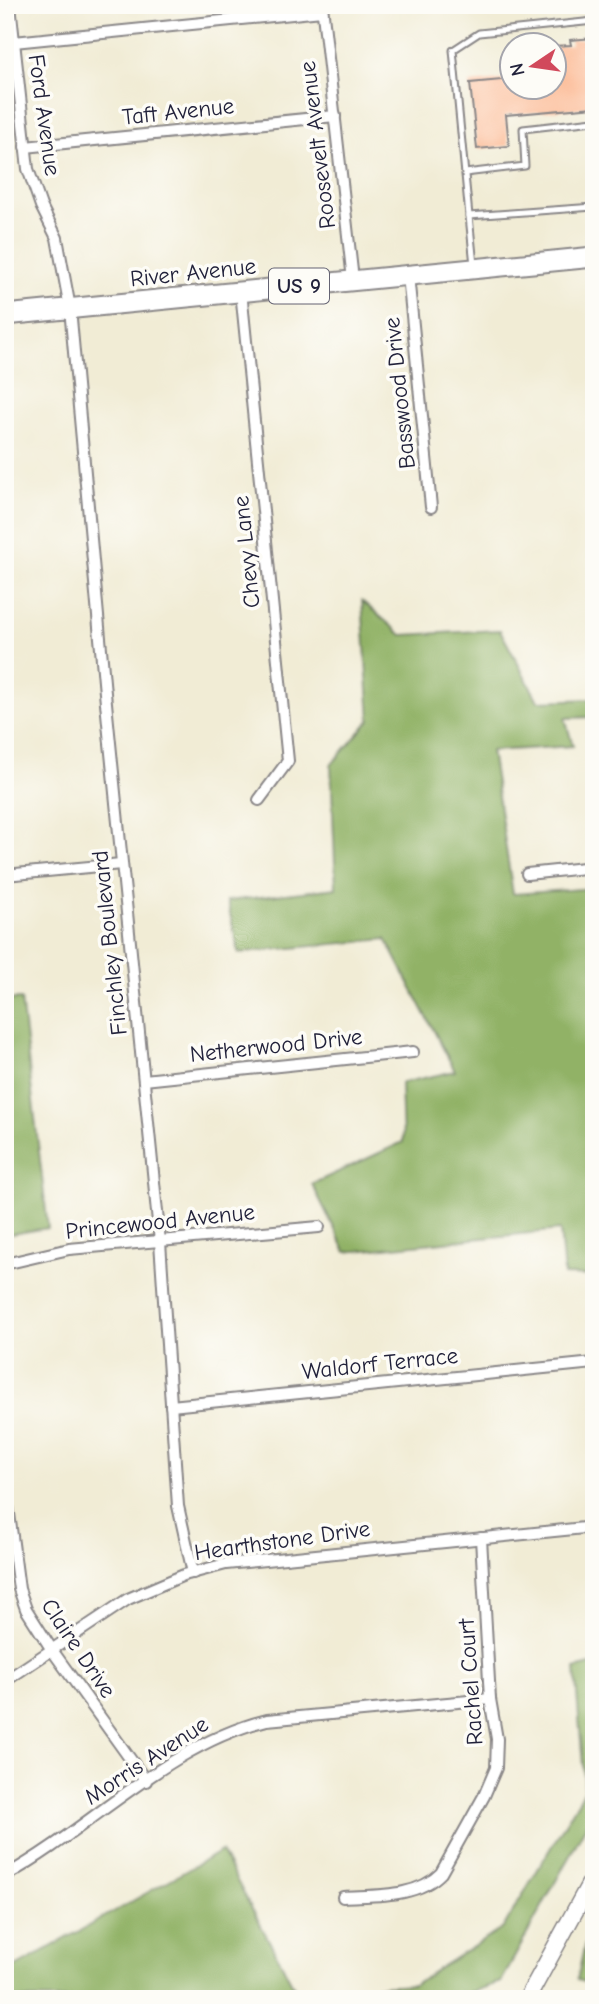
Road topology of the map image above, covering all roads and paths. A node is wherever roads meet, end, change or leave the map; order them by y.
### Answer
1 (10, 5) edge
2 (322, 8) edge
3 (594, 21) edge
4 (14, 42) junction
5 (335, 116) junction
6 (594, 121) edge
7 (25, 148) junction
8 (465, 173) junction
9 (594, 207) edge
10 (469, 216) junction
11 (594, 257) edge
12 (474, 269) junction
13 (408, 275) junction
14 (353, 280) junction
15 (241, 291) junction
16 (71, 308) junction
17 (5, 315) edge
18 (431, 507) dead end
19 (259, 800) dead end
20 (121, 864) junction
21 (594, 867) edge
22 (527, 874) dead end
23 (5, 875) edge
24 (413, 1052) dead end
25 (144, 1080) junction
26 (319, 1227) dead end
27 (160, 1242) junction
28 (5, 1264) edge
29 (594, 1363) edge
30 (171, 1406) junction
31 (5, 1483) edge
32 (594, 1527) edge
33 (481, 1538) junction
34 (193, 1573) junction
35 (52, 1650) junction
36 (5, 1681) edge
37 (490, 1699) junction
38 (146, 1781) junction
39 (5, 1876) edge
40 (594, 1877) edge
41 (343, 1897) dead end
42 (527, 1999) edge

1 - 4 street, Ford Avenue
2 - 4 street
2 - 5 street, Roosevelt Avenue
3 - 8 lane
4 - 7 street, Ford Avenue
5 - 7 street, Taft Avenue
5 - 14 street, Roosevelt Avenue
6 - 8 lane
7 - 16 street, Ford Avenue
8 - 10 lane
9 - 10 lane
10 - 12 lane
11 - 12 highway, River Avenue / US 9
12 - 13 highway, River Avenue / US 9
13 - 14 highway, River Avenue / US 9
13 - 18 street, Basswood Drive
14 - 15 highway, River Avenue / US 9
15 - 16 highway, River Avenue / US 9
15 - 19 street, Chevy Lane
16 - 17 highway, River Avenue / US 9
16 - 20 street, Finchley Boulevard
20 - 23 street
20 - 25 street, Finchley Boulevard
21 - 22 street
24 - 25 street, Netherwood Drive
25 - 27 street, Finchley Boulevard
26 - 27 street, Princewood Avenue
27 - 28 street, Princewood Avenue
27 - 30 street, Finchley Boulevard
29 - 30 street, Waldorf Terrace
30 - 34 street, Finchley Boulevard
31 - 35 street, Claire Drive
32 - 33 street, Hearthstone Drive
33 - 34 street, Hearthstone Drive
33 - 37 street, Rachel Court
34 - 35 street, Hearthstone Drive
35 - 36 street, Hearthstone Drive
35 - 38 street, Claire Drive
37 - 38 street, Morris Avenue
37 - 41 street, Rachel Court
38 - 39 street, Morris Avenue
40 - 42 main road

